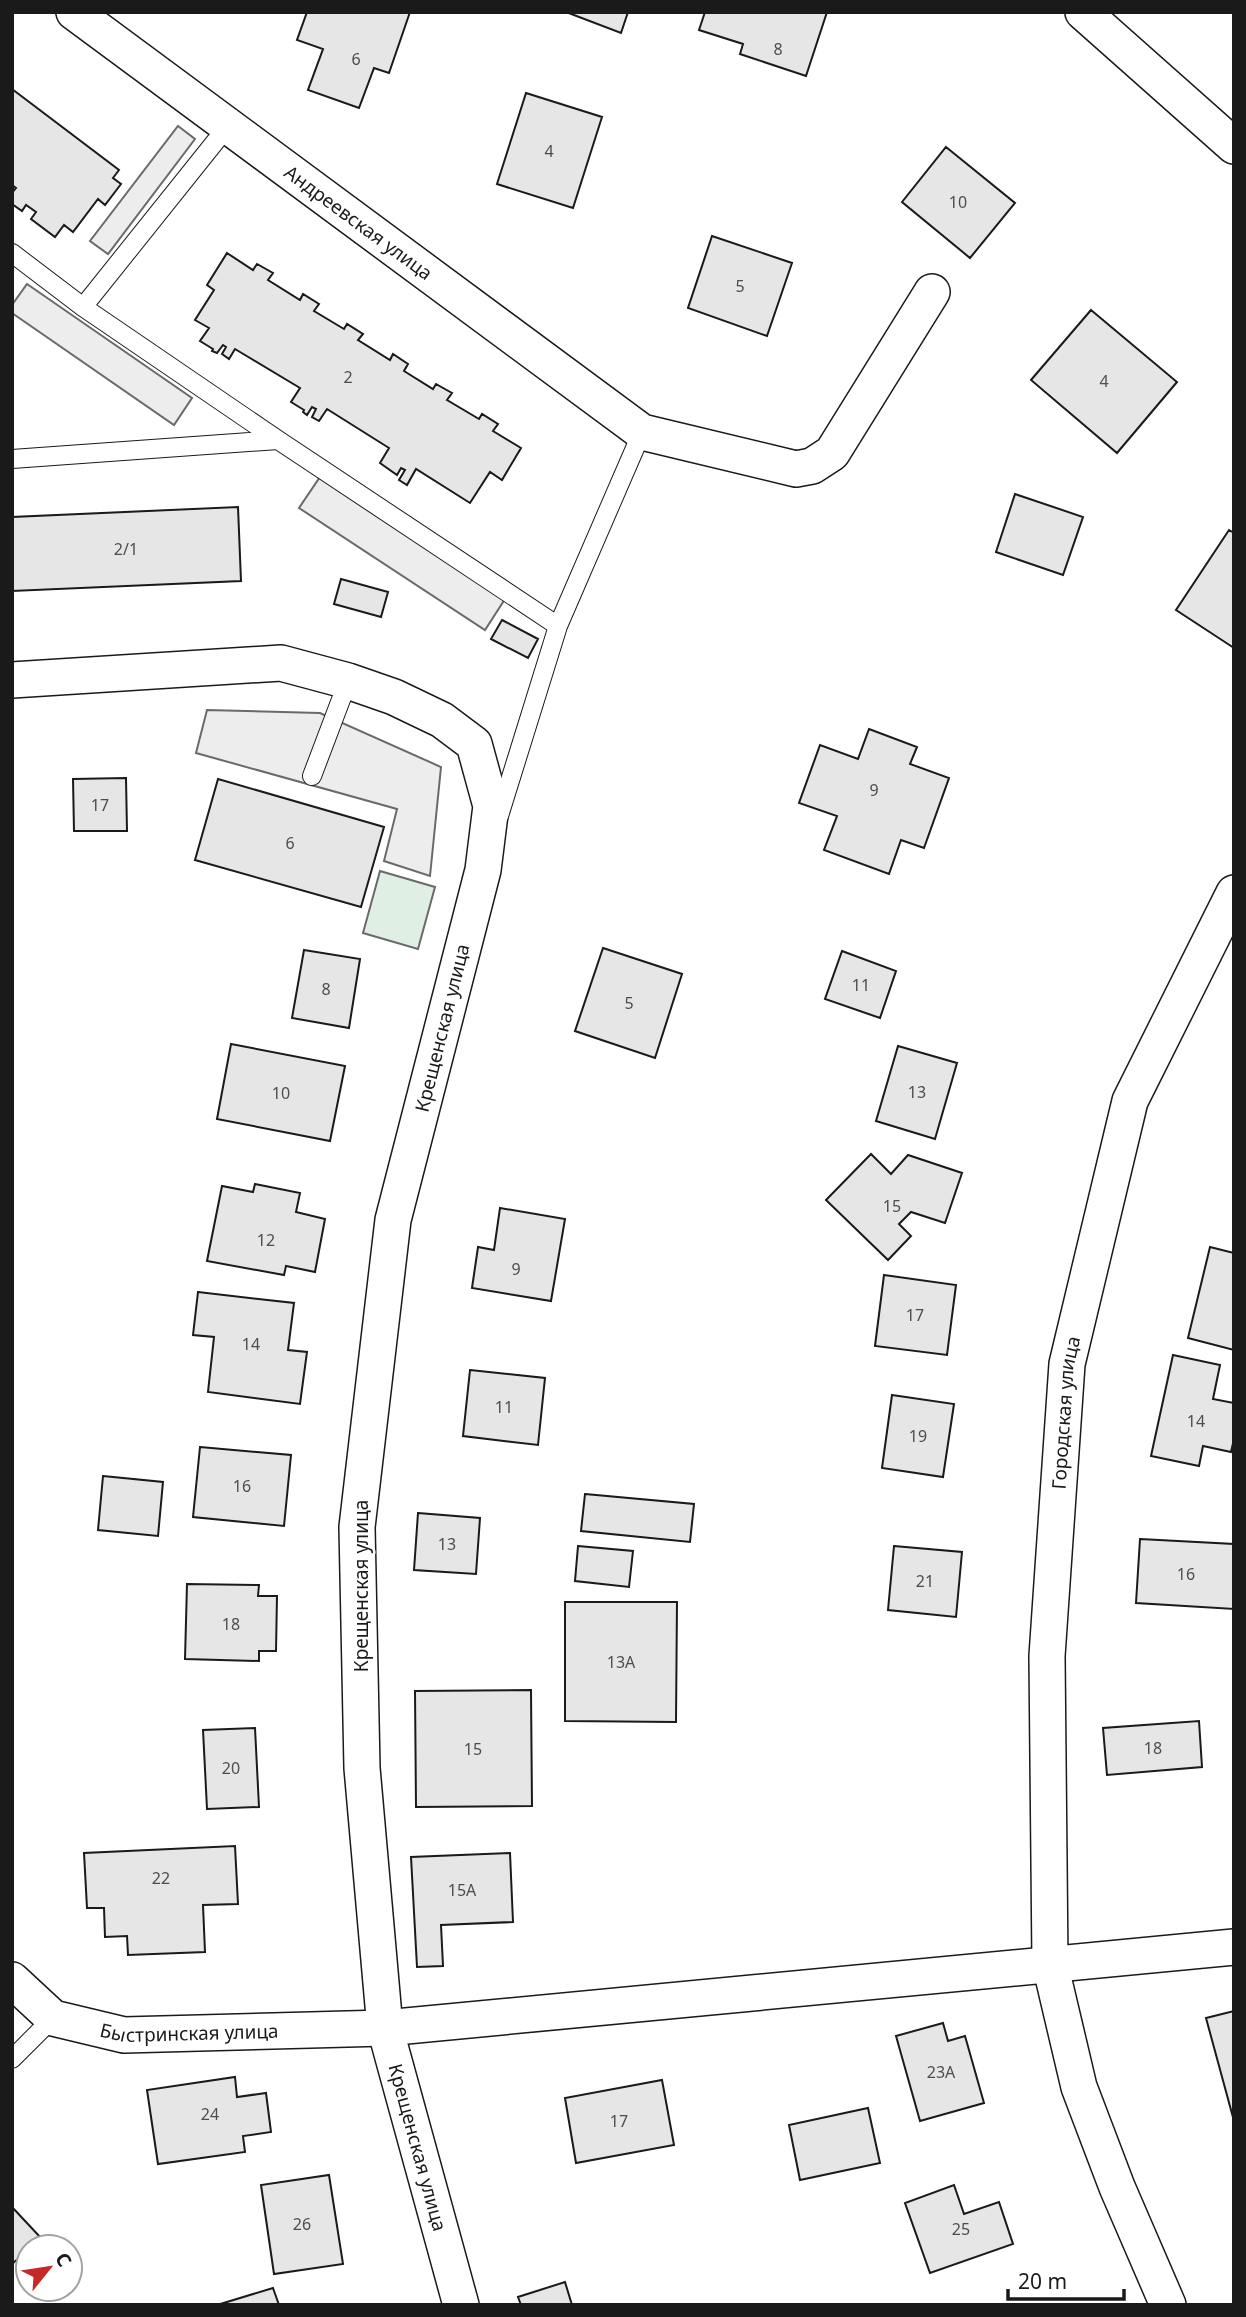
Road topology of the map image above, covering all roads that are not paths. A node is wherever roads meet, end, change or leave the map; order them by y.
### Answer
1 (74, 12) edge
2 (1092, 15) edge
3 (227, 127) junction
4 (1234, 146) edge
5 (12, 253) edge
6 (932, 292) dead end
7 (83, 307) junction
8 (642, 432) junction
9 (278, 440) junction
10 (12, 458) edge
11 (558, 626) junction
12 (12, 680) edge
13 (348, 681) junction
14 (312, 776) dead end
15 (483, 870) junction
16 (1234, 893) edge
17 (1234, 1947) edge
18 (1050, 1964) junction
19 (12, 1980) edge
20 (53, 2018) junction
21 (385, 2028) junction
22 (12, 2059) edge
23 (461, 2305) edge
24 (1168, 2305) edge

1 - 3 street, Андреевская улица
2 - 4 street
3 - 7 lane
3 - 8 street, Андреевская улица
5 - 7 lane
6 - 8 street
7 - 9 lane
8 - 11 lane
9 - 10 lane
9 - 11 lane
11 - 15 lane
12 - 13 street, Крещенская улица
13 - 14 lane
13 - 15 street, Крещенская улица
15 - 21 street, Крещенская улица
16 - 18 street, Городская улица
17 - 18 street, Быстринская улица
18 - 21 street, Быстринская улица
18 - 24 street, Городская улица
19 - 20 street, Быстринская улица
20 - 21 street, Быстринская улица
20 - 22 lane
21 - 23 street, Крещенская улица

